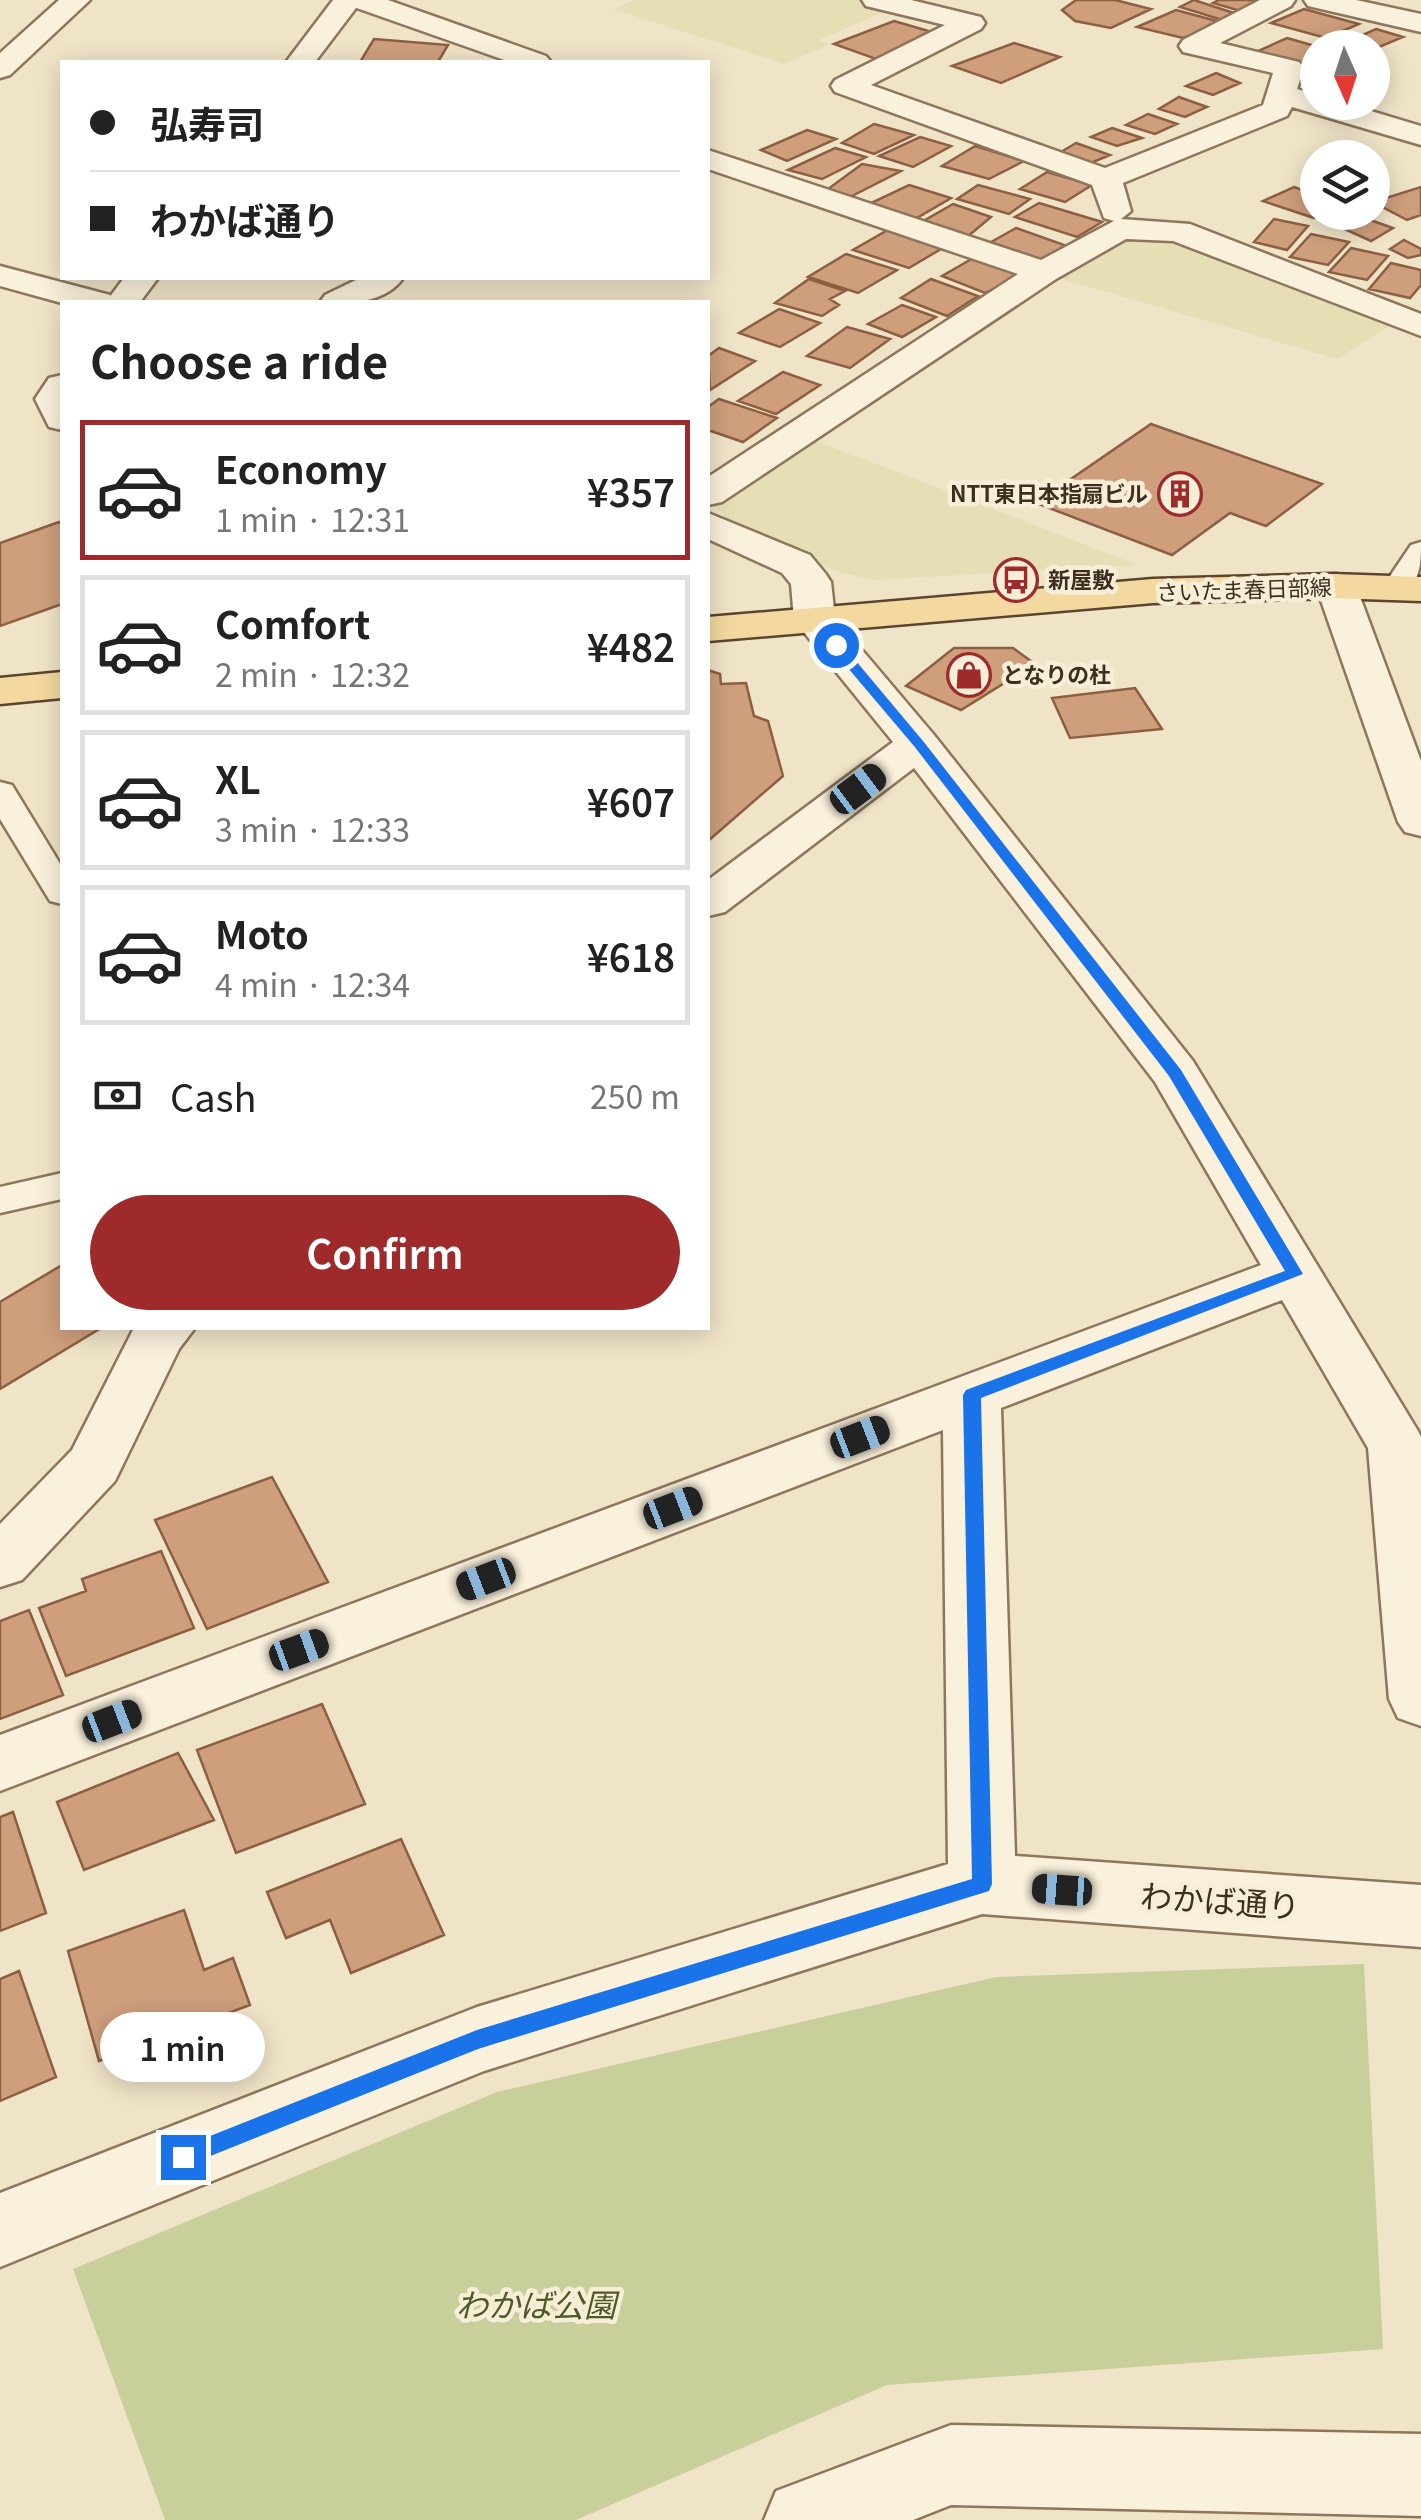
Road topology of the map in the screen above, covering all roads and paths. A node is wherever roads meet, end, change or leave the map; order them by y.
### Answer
1 (76, 0) edge
2 (348, 0) edge
3 (362, 0) edge
4 (876, 0) edge
5 (1280, 0) edge
6 (1318, 0) edge
7 (1421, 22) edge
8 (4, 59) edge
9 (302, 60) edge
10 (530, 60) edge
11 (1282, 94) junction
12 (1421, 136) edge
13 (710, 159) edge
14 (1106, 179) junction
15 (1120, 228) junction
16 (1044, 272) junction
17 (0, 276) edge
18 (382, 280) edge
19 (90, 300) edge
20 (341, 300) edge
21 (1421, 326) edge
22 (60, 389) edge
23 (60, 415) edge
24 (710, 493) edge
25 (710, 527) edge
26 (1421, 551) edge
27 (1336, 586) junction
28 (1409, 588) edge
29 (815, 620) junction
30 (710, 629) edge
31 (60, 685) edge
32 (0, 691) edge
33 (918, 744) junction
34 (0, 792) edge
35 (1421, 822) edge
36 (60, 891) edge
37 (710, 900) edge
38 (60, 1186) edge
39 (0, 1200) edge
40 (1295, 1274) junction
41 (164, 1330) edge
42 (972, 1395) junction
43 (1411, 1488) edge
44 (0, 1563) edge
45 (1421, 1700) edge
46 (0, 1763) edge
47 (982, 1884) junction
48 (1421, 1916) edge
49 (0, 2230) edge
50 (1421, 2475) edge
51 (805, 2520) edge

1 - 8 street
2 - 9 street
3 - 10 street
4 - 14 street
5 - 11 street
6 - 7 street
11 - 12 street
11 - 14 street
13 - 16 street
14 - 15 street
15 - 16 street
15 - 21 street
16 - 24 street
17 - 19 street
18 - 20 street
22 - 23 street
25 - 29 street
26 - 28 lane
27 - 28 main road, さいたま春日部線
27 - 29 main road, さいたま春日部線
27 - 35 street
29 - 30 main road, さいたま春日部線
29 - 33 street
31 - 32 main road
33 - 37 street
33 - 40 street
34 - 36 lane
38 - 39 lane
40 - 42 street
40 - 43 street
41 - 44 street
42 - 46 street
42 - 47 street
43 - 45 street
47 - 48 street, わかば通り
47 - 49 street, わかば通り
50 - 51 street

